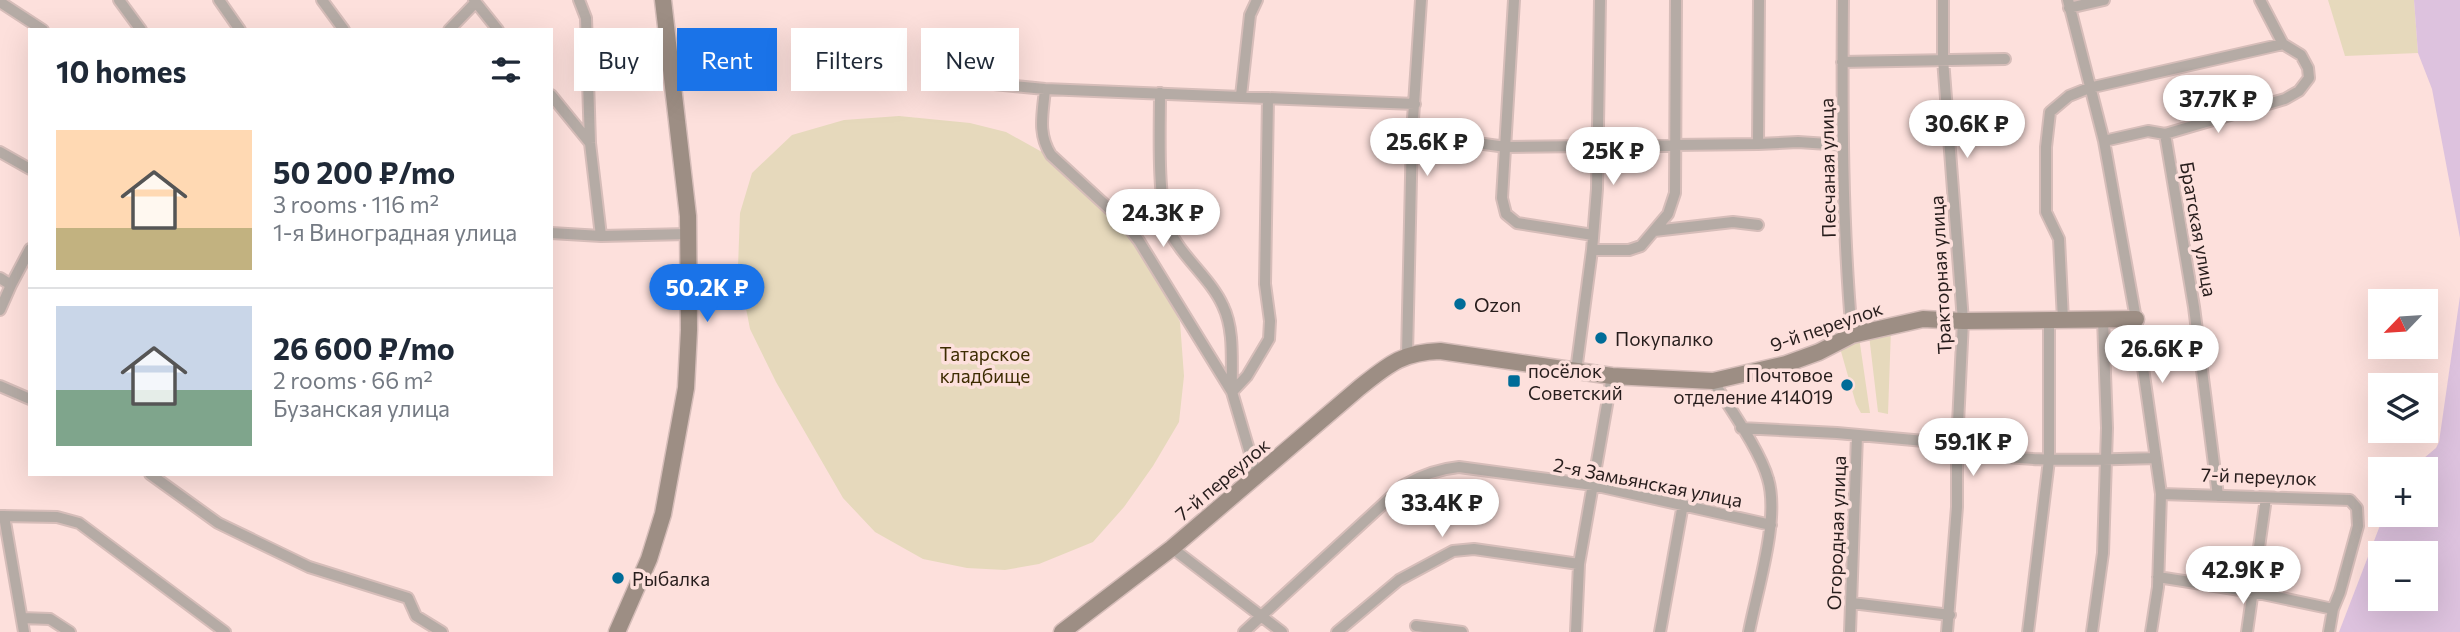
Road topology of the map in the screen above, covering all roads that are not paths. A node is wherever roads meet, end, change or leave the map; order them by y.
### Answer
1 (120, 0) edge
2 (219, 0) edge
3 (322, 0) edge
4 (663, 0) edge
5 (1257, 0) edge
6 (1421, 0) edge
7 (1514, 0) edge
8 (1600, 0) edge
9 (1676, 0) edge
10 (1759, 0) edge
11 (1843, 0) edge
12 (1943, 0) edge
13 (2104, 0) edge
14 (2260, 0) edge
15 (475, 1) edge
16 (0, 2) edge
17 (580, 3) edge
18 (2069, 4) edge
19 (40, 28) edge
20 (140, 28) edge
21 (239, 28) edge
22 (343, 28) edge
23 (451, 28) edge
24 (496, 28) edge
25 (2283, 44) junction
26 (1943, 59) junction
27 (2005, 59) dead end
28 (1842, 62) junction
29 (1019, 87) edge
30 (2089, 88) junction
31 (1045, 89) junction
32 (1160, 93) junction
33 (1241, 96) junction
34 (553, 98) edge
35 (1268, 98) junction
36 (1415, 104) junction
37 (1412, 134) junction
38 (2165, 134) junction
39 (2104, 141) junction
40 (590, 144) junction
41 (1758, 144) junction
42 (1843, 145) junction
43 (1599, 146) junction
44 (1675, 146) junction
45 (1506, 147) junction
46 (0, 152) edge
47 (28, 168) edge
48 (1758, 225) dead end
49 (1654, 231) junction
50 (553, 233) edge
51 (688, 234) junction
52 (1593, 235) junction
53 (601, 236) junction
54 (1592, 250) junction
55 (28, 253) edge
56 (0, 278) edge
57 (11, 285) junction
58 (0, 310) edge
59 (2103, 319) junction
60 (2136, 319) junction
61 (2056, 320) junction
62 (1963, 321) junction
63 (1852, 335) junction
64 (1407, 355) junction
65 (1576, 371) junction
66 (1612, 376) junction
67 (1713, 381) junction
68 (0, 386) edge
69 (1232, 393) junction
70 (28, 398) edge
71 (1741, 428) junction
72 (1857, 435) junction
73 (1957, 444) junction
74 (2106, 458) junction
75 (2156, 458) junction
76 (2049, 460) junction
77 (153, 476) edge
78 (1257, 477) junction
79 (1592, 485) junction
80 (2161, 494) junction
81 (2218, 496) junction
82 (2266, 498) junction
83 (1683, 504) junction
84 (2, 516) edge
85 (1771, 525) junction
86 (1172, 548) junction
87 (1579, 564) junction
88 (2158, 577) junction
89 (2253, 592) junction
90 (1852, 603) junction
91 (2333, 609) junction
92 (1950, 615) junction
93 (1260, 617) junction
94 (22, 618) junction
95 (1416, 626) dead end
96 (24, 632) edge
97 (70, 632) edge
98 (225, 632) edge
99 (442, 632) edge
100 (617, 632) edge
101 (1062, 632) edge
102 (1244, 632) edge
103 (1282, 632) edge
104 (1337, 632) edge
105 (1462, 632) edge
106 (1576, 632) edge
107 (1660, 632) edge
108 (1749, 632) edge
109 (1850, 632) edge
110 (1947, 632) edge
111 (2028, 632) edge
112 (2092, 632) edge
113 (2151, 632) edge
114 (2246, 632) edge
115 (2329, 632) edge

1 - 20 street
2 - 21 street
3 - 22 street
4 - 51 street
5 - 33 street
6 - 36 street
7 - 45 street
8 - 43 street
9 - 44 street
10 - 41 street
11 - 28 street, Песчаная улица
12 - 26 street, Тракторная улица
13 - 18 street
14 - 25 street
15 - 23 street
15 - 24 street
16 - 19 street
17 - 40 street
18 - 30 street
25 - 30 street
25 - 38 street
26 - 27 street
26 - 28 street
26 - 62 street, Тракторная улица
28 - 42 street, Песчаная улица
29 - 31 street
30 - 39 street
30 - 61 street
31 - 32 street
31 - 69 street
32 - 33 street
32 - 69 street
33 - 35 street
34 - 40 street
35 - 36 street
35 - 69 street
36 - 37 street
37 - 45 street
37 - 64 street
38 - 39 street
38 - 81 street, Братская улица
39 - 60 street
40 - 53 street
41 - 42 street
41 - 44 street
42 - 63 street, Песчаная улица
43 - 44 street
43 - 45 street
43 - 52 street
44 - 49 street
45 - 52 street
46 - 47 street
48 - 49 street
49 - 54 street
50 - 53 street
51 - 53 street
51 - 100 street
52 - 54 street
54 - 65 street
55 - 57 street
56 - 57 street
57 - 58 street
59 - 60 street, 9-й переулок
59 - 61 street, 9-й переулок
59 - 74 street
60 - 75 street
61 - 62 street, 9-й переулок
61 - 76 street
62 - 63 street, 9-й переулок
62 - 73 street, Тракторная улица
63 - 67 street, 9-й переулок
64 - 65 street, 9-й переулок
64 - 78 street, 7-й переулок
65 - 66 street, 9-й переулок
66 - 67 street, 9-й переулок
66 - 79 street
67 - 71 street
68 - 70 street
69 - 78 street
71 - 72 street
71 - 85 street
72 - 73 street
72 - 90 street, Огородная улица
73 - 76 street
73 - 92 street, Тракторная улица
74 - 75 street
74 - 76 street
74 - 112 street
75 - 80 street
76 - 111 street
77 - 99 street
78 - 86 street, 7-й переулок
79 - 83 street, 2-я Замьянская улица
79 - 87 street
79 - 93 street, 2-я Замьянская улица
80 - 81 street, 7-й переулок
80 - 88 street
81 - 82 street, 7-й переулок
82 - 89 street
82 - 91 street, 7-й переулок
83 - 85 street, 2-я Замьянская улица
83 - 107 street
84 - 94 street
84 - 98 street
85 - 108 street
86 - 93 street
86 - 101 street, 7-й переулок
87 - 104 street
87 - 106 street
88 - 89 street
88 - 113 street
89 - 91 street
89 - 114 street
90 - 92 street
90 - 109 street, Огородная улица
91 - 115 street
92 - 110 street, Тракторная улица
93 - 102 street, 2-я Замьянская улица
93 - 103 street
94 - 96 street
94 - 97 street
95 - 105 street

